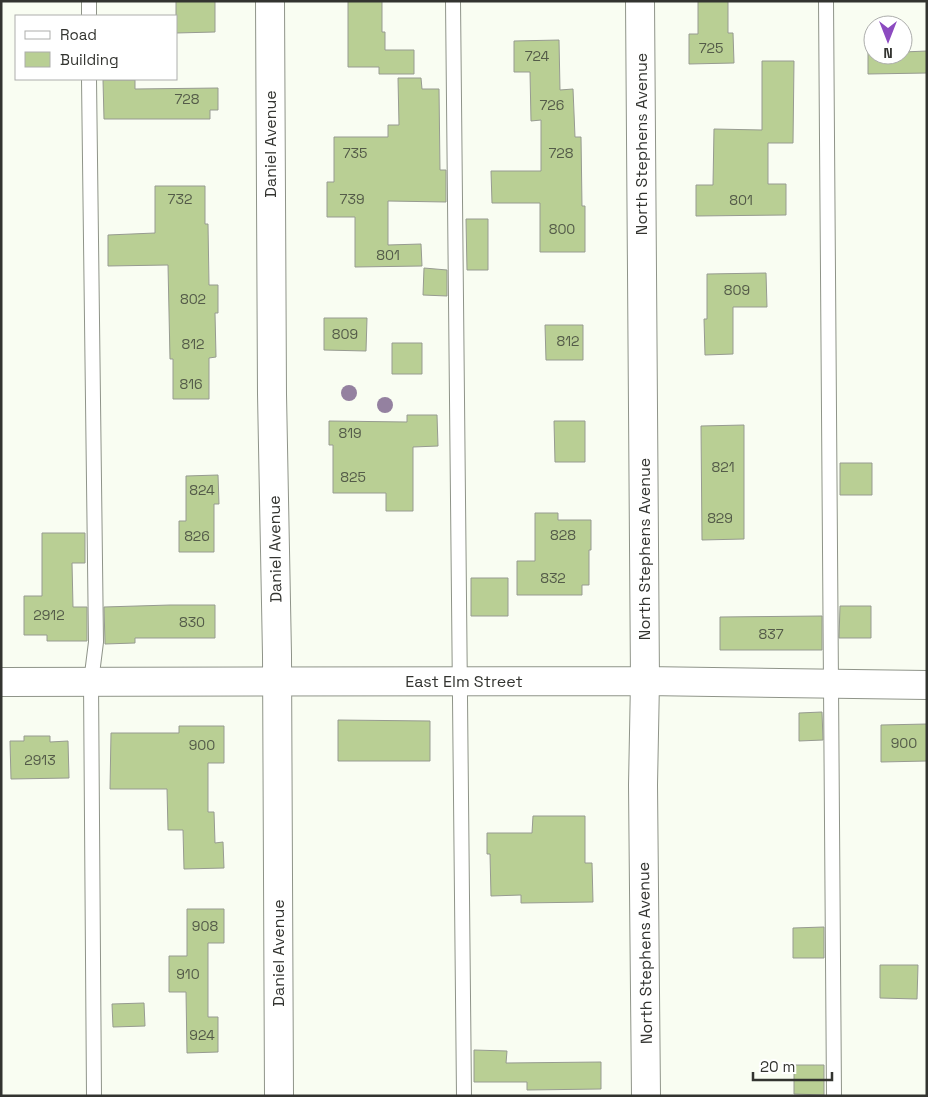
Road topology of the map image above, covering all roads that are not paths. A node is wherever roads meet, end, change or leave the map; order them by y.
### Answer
1 (88, 1) edge
2 (270, 1) edge
3 (453, 1) edge
4 (640, 1) edge
5 (826, 1) edge
6 (89, 15) edge
7 (89, 80) edge
8 (277, 681) junction
9 (459, 681) junction
10 (645, 681) junction
11 (1, 682) edge
12 (91, 682) junction
13 (831, 684) junction
14 (927, 685) edge
15 (94, 1096) edge
16 (279, 1096) edge
17 (464, 1096) edge
18 (646, 1096) edge
19 (834, 1096) edge

1 - 6 lane
2 - 8 street, Daniel Avenue
3 - 9 lane
4 - 10 street, North Stephens Avenue
5 - 13 lane
7 - 12 lane
8 - 9 street, East Elm Street
8 - 12 street, East Elm Street
8 - 16 street, Daniel Avenue
9 - 10 street, East Elm Street
9 - 17 lane
10 - 13 street, East Elm Street
10 - 18 street, North Stephens Avenue
11 - 12 street, East Elm Street
12 - 15 lane
13 - 14 street, East Elm Street
13 - 19 lane

